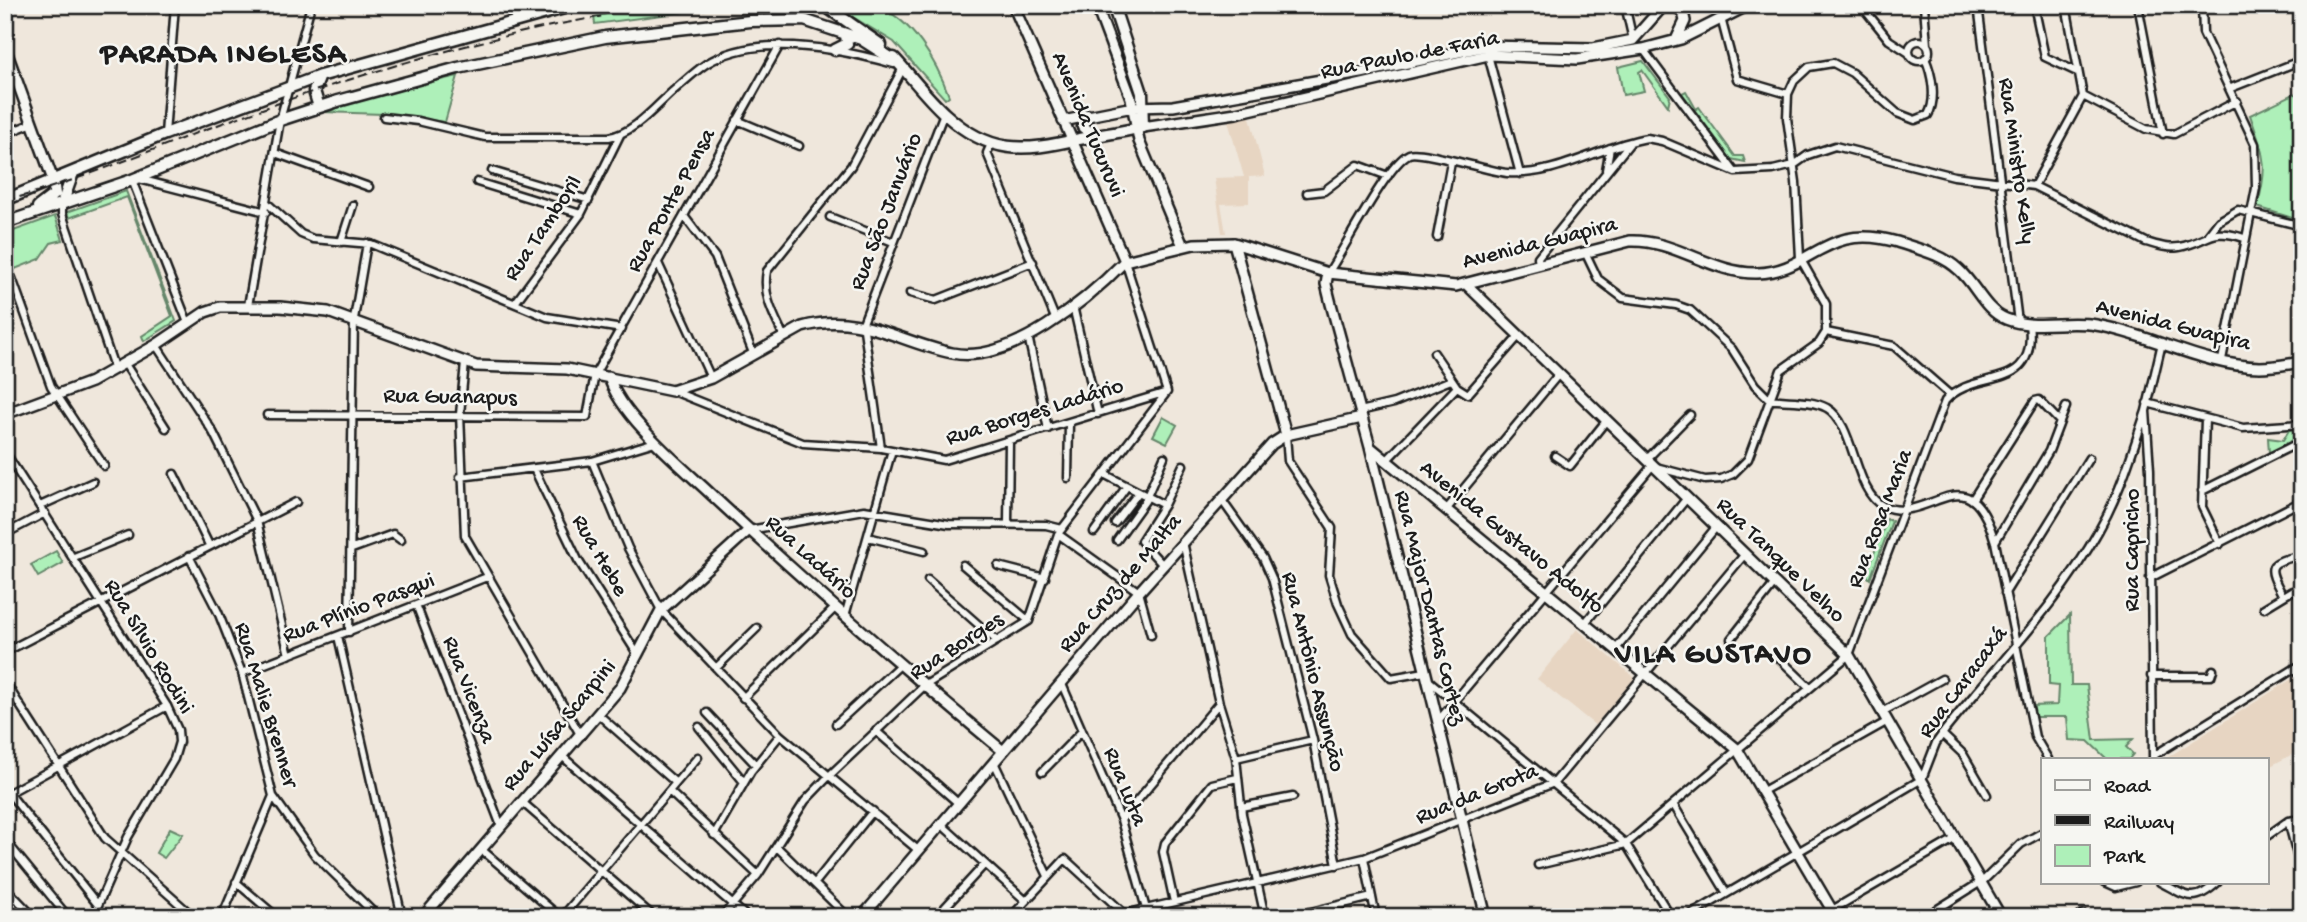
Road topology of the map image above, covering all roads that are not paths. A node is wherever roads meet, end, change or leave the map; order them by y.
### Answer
1 (175, 5) edge
2 (311, 5) edge
3 (824, 5) edge
4 (1013, 5) edge
5 (1097, 5) edge
6 (1113, 5) edge
7 (1476, 5) edge
8 (1625, 5) edge
9 (1664, 5) edge
10 (1674, 5) edge
11 (1749, 5) edge
12 (1861, 5) edge
13 (1924, 5) edge
14 (1978, 5) edge
15 (2034, 5) edge
16 (2066, 5) edge
17 (2138, 5) edge
18 (2202, 5) edge
19 (572, 6) edge
20 (1461, 7) dead end
21 (1721, 18) junction
22 (846, 34) junction
23 (1633, 40) junction
24 (1675, 41) junction
25 (780, 45) junction
26 (1927, 46) junction
27 (5, 48) edge
28 (1643, 48) junction
29 (835, 50) junction
30 (1909, 53) junction
31 (1489, 55) junction
32 (1925, 58) junction
33 (2302, 60) edge
34 (901, 65) junction
35 (2077, 72) junction
36 (320, 76) junction
37 (1299, 84) junction
38 (2231, 88) junction
39 (289, 89) junction
40 (1788, 94) junction
41 (2083, 96) junction
42 (1301, 97) junction
43 (2237, 102) junction
44 (319, 107) junction
45 (1139, 107) junction
46 (944, 113) junction
47 (1087, 115) junction
48 (384, 117) dead end
49 (280, 120) junction
50 (737, 120) junction
51 (1063, 121) junction
52 (33, 123) junction
53 (1140, 128) junction
54 (5, 134) edge
55 (165, 134) junction
56 (2163, 134) junction
57 (620, 135) junction
58 (1095, 136) junction
59 (1072, 141) junction
60 (1632, 141) junction
61 (991, 144) junction
62 (799, 146) dead end
63 (1610, 148) junction
64 (275, 153) junction
65 (1451, 162) junction
66 (1794, 165) junction
67 (492, 171) dead end
68 (1735, 172) junction
69 (73, 173) junction
70 (1520, 174) junction
71 (1605, 175) junction
72 (1388, 176) junction
73 (134, 179) junction
74 (53, 180) junction
75 (477, 182) dead end
76 (1999, 182) junction
77 (2034, 186) junction
78 (369, 187) dead end
79 (1307, 193) dead end
80 (5, 200) edge
81 (589, 200) junction
82 (267, 203) junction
83 (61, 204) junction
84 (353, 205) dead end
85 (266, 212) junction
86 (2251, 212) junction
87 (581, 214) junction
88 (684, 216) junction
89 (830, 217) dead end
90 (18, 219) junction
91 (5, 223) edge
92 (2302, 226) edge
93 (2209, 234) junction
94 (1437, 237) dead end
95 (2244, 238) junction
96 (341, 242) junction
97 (893, 242) junction
98 (367, 243) junction
99 (1234, 243) junction
100 (1184, 246) junction
101 (1586, 254) junction
102 (1800, 258) junction
103 (1125, 261) junction
104 (1033, 262) junction
105 (658, 263) junction
106 (1539, 265) junction
107 (1328, 273) junction
108 (12, 278) dead end
109 (1467, 285) junction
110 (910, 293) dead end
111 (515, 303) junction
112 (248, 306) junction
113 (1073, 306) junction
114 (1055, 318) junction
115 (354, 319) junction
116 (2018, 322) junction
117 (188, 323) junction
118 (863, 323) junction
119 (2029, 324) junction
120 (622, 328) junction
121 (1826, 332) junction
122 (1028, 336) junction
123 (784, 337) junction
124 (1518, 337) junction
125 (2162, 344) junction
126 (156, 345) junction
127 (753, 353) junction
128 (1434, 353) dead end
129 (2222, 360) junction
130 (2302, 362) edge
131 (465, 363) junction
132 (125, 364) junction
133 (115, 370) junction
134 (595, 374) junction
135 (1558, 375) junction
136 (609, 377) junction
137 (711, 378) junction
138 (1451, 380) junction
139 (1457, 387) junction
140 (672, 391) junction
141 (1167, 392) junction
142 (56, 395) junction
143 (1950, 395) junction
144 (1769, 399) junction
145 (2066, 407) dead end
146 (2147, 407) junction
147 (5, 414) edge
148 (355, 414) junction
149 (460, 414) junction
150 (1098, 414) junction
151 (267, 415) dead end
152 (1361, 415) junction
153 (1690, 415) dead end
154 (2205, 419) junction
155 (1606, 421) junction
156 (2060, 422) junction
157 (1069, 423) junction
158 (2302, 424) edge
159 (166, 428) dead end
160 (1048, 429) junction
161 (1286, 435) junction
162 (2137, 439) junction
163 (1009, 441) junction
164 (2302, 441) edge
165 (655, 442) junction
166 (2149, 442) junction
167 (1370, 447) junction
168 (881, 448) junction
169 (892, 450) junction
170 (5, 452) edge
171 (1555, 456) dead end
172 (1164, 457) dead end
173 (2089, 458) dead end
174 (592, 461) junction
175 (1386, 461) junction
176 (1649, 463) junction
177 (1183, 465) dead end
178 (104, 466) dead end
179 (534, 469) junction
180 (174, 474) dead end
181 (1104, 474) junction
182 (460, 477) junction
183 (1068, 478) dead end
184 (93, 482) dead end
185 (1127, 486) junction
186 (2202, 491) junction
187 (1139, 492) junction
188 (1147, 496) junction
189 (1687, 498) junction
190 (1221, 499) junction
191 (1972, 500) junction
192 (2302, 501) edge
193 (296, 502) dead end
194 (1164, 505) junction
195 (40, 506) junction
196 (875, 510) junction
197 (1446, 510) junction
198 (1902, 510) junction
199 (45, 513) junction
200 (257, 521) junction
201 (1115, 523) dead end
202 (1008, 524) junction
203 (1717, 526) junction
204 (749, 530) junction
205 (1060, 531) junction
206 (1094, 532) dead end
207 (5, 534) edge
208 (128, 536) dead end
209 (868, 537) junction
210 (1117, 540) dead end
211 (401, 541) dead end
212 (1183, 541) junction
213 (1994, 542) junction
214 (2220, 544) junction
215 (209, 545) junction
216 (352, 550) junction
217 (925, 551) dead end
218 (1745, 554) junction
219 (2302, 555) edge
220 (189, 556) junction
221 (74, 557) junction
222 (1162, 564) junction
223 (963, 565) dead end
224 (998, 566) dead end
225 (487, 578) junction
226 (1045, 578) junction
227 (2150, 578) junction
228 (928, 580) dead end
229 (1775, 583) junction
230 (1546, 590) junction
231 (2292, 590) dead end
232 (1139, 592) junction
233 (2005, 594) junction
234 (2283, 596) junction
235 (103, 603) junction
236 (417, 607) junction
237 (835, 607) junction
238 (2264, 608) dead end
239 (661, 610) junction
240 (845, 616) junction
241 (1029, 621) junction
242 (1585, 622) junction
243 (757, 628) dead end
244 (349, 632) junction
245 (1152, 635) dead end
246 (338, 636) junction
247 (1731, 639) dead end
248 (997, 641) junction
249 (2016, 643) junction
250 (1616, 649) junction
251 (5, 652) edge
252 (289, 654) junction
253 (1849, 654) junction
254 (639, 657) junction
255 (1779, 658) dead end
256 (901, 664) junction
257 (2298, 666) edge
258 (716, 668) junction
259 (2213, 670) dead end
260 (242, 673) junction
261 (1646, 673) junction
262 (1426, 675) junction
263 (2151, 676) junction
264 (2302, 678) edge
265 (1942, 679) dead end
266 (5, 681) edge
267 (1061, 682) junction
268 (924, 686) junction
269 (1810, 688) junction
270 (743, 698) junction
271 (1454, 701) junction
272 (1219, 703) junction
273 (167, 706) junction
274 (1882, 712) junction
275 (707, 713) dead end
276 (599, 715) junction
277 (1438, 721) junction
278 (1888, 721) junction
279 (836, 723) dead end
280 (699, 727) dead end
281 (876, 731) junction
282 (1082, 731) junction
283 (780, 734) junction
284 (1942, 734) junction
285 (581, 736) junction
286 (1313, 740) junction
287 (1737, 749) junction
288 (1003, 751) junction
289 (563, 757) junction
290 (698, 757) dead end
291 (1236, 758) junction
292 (2047, 758) edge
293 (2153, 758) edge
294 (994, 762) junction
295 (755, 764) junction
296 (58, 766) junction
297 (1042, 772) dead end
298 (829, 776) junction
299 (1237, 778) junction
300 (1922, 779) junction
301 (744, 782) junction
302 (676, 783) junction
303 (1554, 783) junction
304 (669, 791) junction
305 (1763, 791) junction
306 (7, 794) edge
307 (1987, 795) dead end
308 (273, 796) junction
309 (1293, 797) dead end
310 (522, 802) junction
311 (958, 803) junction
312 (1673, 804) junction
313 (1241, 807) junction
314 (873, 811) junction
315 (2302, 819) edge
316 (1121, 820) junction
317 (1464, 821) junction
318 (2288, 821) junction
319 (642, 824) junction
320 (941, 824) junction
321 (501, 826) junction
322 (2041, 833) edge
323 (714, 835) junction
324 (2268, 835) edge
325 (1956, 838) junction
326 (5, 840) edge
327 (1626, 844) junction
328 (777, 847) junction
329 (481, 849) junction
330 (918, 850) junction
331 (1797, 851) junction
332 (120, 853) junction
333 (1364, 858) junction
334 (985, 864) junction
335 (1337, 865) junction
336 (1538, 865) dead end
337 (601, 871) junction
338 (2302, 873) edge
339 (758, 875) junction
340 (1048, 876) junction
341 (236, 882) junction
342 (1981, 882) junction
343 (815, 883) junction
344 (1257, 884) junction
345 (2109, 884) edge
346 (2128, 884) edge
347 (2164, 884) edge
348 (2216, 884) edge
349 (5, 887) edge
350 (1726, 892) junction
351 (1372, 897) junction
352 (1026, 901) junction
353 (1174, 902) junction
354 (733, 905) junction
355 (1146, 909) junction
356 (1834, 913) edge
357 (1126, 915) edge
358 (34, 917) edge
359 (68, 917) edge
360 (194, 917) edge
361 (222, 917) edge
362 (277, 917) edge
363 (378, 917) edge
364 (402, 917) edge
365 (423, 917) edge
366 (561, 917) edge
367 (654, 917) edge
368 (722, 917) edge
369 (747, 917) edge
370 (848, 917) edge
371 (862, 917) edge
372 (936, 917) edge
373 (1012, 917) edge
374 (1265, 917) edge
375 (1290, 917) edge
376 (1376, 917) edge
377 (1486, 917) edge
378 (1671, 917) edge
379 (1687, 917) edge
380 (1925, 917) edge
381 (2001, 917) edge

1 - 55 street
2 - 39 street
3 - 34 main road
4 - 51 street, Avenida Tucuruvi
5 - 45 street
6 - 45 main road
7 - 20 street
8 - 23 street
9 - 23 street
10 - 24 street
11 - 21 street, Rua Paulo de Faria
12 - 30 street
13 - 26 street
14 - 76 street, Rua Ministro Kelly
15 - 35 street
16 - 35 street
17 - 56 street
18 - 38 street
19 - 36 main road
21 - 24 street, Rua Paulo de Faria
21 - 40 street
22 - 29 main road
22 - 34 main road
22 - 44 main road
23 - 37 street, Rua Paulo de Faria
24 - 28 street, Rua Paulo de Faria
25 - 29 street
25 - 50 street, Rua Ponte Pensa
25 - 57 street
26 - 30 street
26 - 32 street
27 - 52 street
28 - 31 street, Rua Paulo de Faria
28 - 68 street
29 - 34 street
30 - 32 street
31 - 42 street, Rua Paulo de Faria
31 - 70 street
32 - 40 street
33 - 38 street
34 - 46 main road
34 - 123 street
35 - 41 street
36 - 39 main road
36 - 44 main road
37 - 42 street
37 - 45 street, Rua Paulo de Faria
38 - 43 street
39 - 49 street
39 - 55 main road
40 - 66 street
41 - 56 street
41 - 77 street
42 - 53 street, Rua Paulo de Faria
43 - 56 street
43 - 86 street
44 - 49 main road
45 - 47 street, Rua Paulo de Faria
45 - 53 main road
46 - 61 main road
46 - 97 street, Rua São Januário
47 - 51 street, Rua Paulo de Faria
47 - 58 main road
48 - 57 street
49 - 64 street
49 - 73 main road
50 - 62 street
50 - 88 street, Rua Ponte Pensa
51 - 59 street, Avenida Tucuruvi
52 - 54 street
52 - 74 street
53 - 58 main road, Rua Paulo de Faria
53 - 100 street
55 - 69 main road
57 - 81 street, Rua Tamboril
58 - 59 main road, Rua Paulo de Faria
59 - 61 main road, Rua Paulo de Faria
59 - 103 street, Avenida Tucuruvi
60 - 63 street
60 - 68 street
60 - 71 street
61 - 104 street
63 - 70 street
63 - 71 street
64 - 78 street
64 - 82 street
65 - 70 street
65 - 72 street
65 - 94 street
66 - 68 street
66 - 76 street
66 - 102 street
67 - 81 street
69 - 74 main road
69 - 83 main road
71 - 106 street
72 - 79 street
72 - 107 street
73 - 83 main road
73 - 85 street
73 - 117 street
74 - 80 main road
74 - 90 main road
75 - 87 street
76 - 77 street
76 - 116 street, Rua Ministro Kelly
77 - 93 street
81 - 87 street, Rua Tamboril
82 - 85 street
82 - 96 street
83 - 90 main road
83 - 133 street
84 - 96 street
85 - 112 street
86 - 92 street
86 - 93 street
86 - 95 street
87 - 111 street, Rua Tamboril
88 - 105 street, Rua Ponte Pensa
88 - 127 street
89 - 97 street
90 - 91 main road
93 - 95 street
95 - 129 street
96 - 98 street
97 - 118 street, Rua São Januário
98 - 111 street
98 - 115 street
99 - 100 street, Avenida Guapira
99 - 107 street, Avenida Guapira
99 - 161 street
100 - 103 street, Avenida Guapira
101 - 102 street, Avenida Guapira
101 - 106 street, Avenida Guapira
101 - 144 street
102 - 116 street, Avenida Guapira
102 - 121 street
103 - 113 street
103 - 141 street
104 - 110 street
104 - 114 street
105 - 120 street, Rua Ponte Pensa
105 - 137 street
106 - 109 street, Avenida Guapira
107 - 109 street, Avenida Guapira
107 - 152 street, Rua Major Dantas Cortez
108 - 142 street
109 - 124 street, Rua Tanque Velho
111 - 120 street
112 - 115 street
112 - 117 street
113 - 114 street
113 - 150 street
114 - 122 street
115 - 131 street
115 - 148 street
116 - 119 street, Avenida Guapira
117 - 126 street
118 - 122 street
118 - 123 street
118 - 168 street
119 - 125 street, Avenida Guapira
119 - 143 street
120 - 134 street, Rua Ponte Pensa
121 - 143 street
121 - 144 street
122 - 160 street
123 - 127 street
124 - 135 street, Rua Tanque Velho
124 - 139 street
125 - 129 street, Avenida Guapira
125 - 146 street, Rua Capricho
126 - 132 street
126 - 200 street
127 - 137 street
128 - 138 street
129 - 130 street, Avenida Guapira
131 - 134 street
131 - 149 street
132 - 133 street
132 - 159 street
133 - 142 street
134 - 136 street
134 - 149 street, Rua Guanapus
135 - 155 street, Rua Tanque Velho
135 - 197 street
136 - 140 street
136 - 165 street, Rua Ladário
137 - 140 street
138 - 139 street
138 - 152 street
139 - 175 street
140 - 168 street, Rua Borges Ladário
141 - 150 street, Rua Borges Ladário
141 - 181 street, Rua Borges
142 - 147 street
142 - 178 street
143 - 198 street, Rua Rosa Maria
144 - 176 street
144 - 198 street
145 - 156 street
146 - 154 street
146 - 162 street, Rua Caracaxá
146 - 166 street, Rua Capricho
148 - 149 street, Rua Guanapus
148 - 151 street, Rua Guanapus
148 - 216 street
149 - 182 street
150 - 157 street, Rua Borges Ladário
152 - 161 street
152 - 167 street, Rua Major Dantas Cortez
153 - 176 street
154 - 158 street
154 - 186 street
155 - 171 street
155 - 176 street, Rua Tanque Velho
156 - 191 street
156 - 213 street
157 - 160 street, Rua Borges Ladário
157 - 183 street
160 - 163 street, Rua Borges Ladário
161 - 190 street, Rua Cruz de Malta
161 - 262 street
162 - 166 street
162 - 249 street, Rua Caracaxá
163 - 169 street, Rua Borges Ladário
163 - 202 street
164 - 186 street
165 - 174 street
165 - 204 street, Rua Ladário
166 - 227 street, Rua Capricho
167 - 175 street, Avenida Gustavo Adolfo
167 - 262 street, Rua Major Dantas Cortez
168 - 169 street, Rua Borges Ladário
169 - 196 street
170 - 195 street, Rua Sílvio Rodini
172 - 188 street
173 - 233 street
174 - 179 street
174 - 239 street
175 - 197 street, Avenida Gustavo Adolfo
176 - 189 street, Rua Tanque Velho
176 - 230 street
177 - 194 street
179 - 182 street
179 - 254 street, Rua Hebe
180 - 215 street
181 - 185 street
181 - 205 street, Rua Borges
182 - 225 street
184 - 195 street
185 - 187 street
185 - 206 street
186 - 214 street
187 - 188 street
187 - 201 street
188 - 194 street
188 - 210 street
189 - 203 street, Rua Tanque Velho
189 - 242 street
190 - 212 street, Rua Cruz de Malta
190 - 286 street, Rua Antônio Assunção
191 - 198 street
191 - 213 street
192 - 214 street
193 - 200 street
194 - 222 street
195 - 199 street, Rua Sílvio Rodini
196 - 202 street
196 - 204 street
196 - 209 street
197 - 230 street, Avenida Gustavo Adolfo
198 - 253 street, Rua Rosa Maria
199 - 207 street
199 - 221 street, Rua Sílvio Rodini
200 - 215 street
200 - 252 street
202 - 205 street
203 - 218 street, Rua Tanque Velho
203 - 250 street
204 - 237 street, Rua Ladário
204 - 239 street, Rua Luísa Scarpini
205 - 226 street, Rua Borges
205 - 232 street
208 - 221 street
209 - 217 street
209 - 240 street
211 - 216 street
212 - 222 street, Rua Cruz de Malta
212 - 272 street
213 - 233 street
214 - 227 street
215 - 220 street
216 - 244 street
218 - 229 street, Rua Tanque Velho
218 - 261 street, Rua da Grota
219 - 234 street
220 - 235 street
220 - 260 street, Rua Malie Brenner
221 - 235 street, Rua Sílvio Rodini
222 - 232 street, Rua Cruz de Malta
223 - 241 street
224 - 226 street
225 - 236 street, Rua Plínio Pasqui
225 - 285 street
226 - 241 street, Rua Borges
227 - 263 street, Rua Capricho
228 - 248 street
229 - 247 street
229 - 253 street, Rua Tanque Velho
230 - 242 street, Avenida Gustavo Adolfo
230 - 271 street
231 - 234 street
232 - 245 street
232 - 267 street, Rua Cruz de Malta
233 - 249 street
234 - 238 street
235 - 251 street
235 - 273 street, Rua Sílvio Rodini
236 - 244 street, Rua Plínio Pasqui
236 - 321 street, Rua Vicenza
237 - 240 street, Rua Ladário
237 - 270 street
239 - 254 street, Rua Luísa Scarpini
239 - 258 street
240 - 256 street, Rua Ladário
241 - 248 street, Rua Borges
242 - 250 street, Avenida Gustavo Adolfo
243 - 258 street
244 - 246 street, Rua Plínio Pasqui
246 - 252 street, Rua Plínio Pasqui
246 - 364 street
248 - 268 street, Rua Borges
249 - 284 street, Rua Caracaxá
249 - 292 street
250 - 261 street, Avenida Gustavo Adolfo
252 - 260 street, Rua Plínio Pasqui
253 - 269 street, Rua Rosa Maria
253 - 274 street, Rua Tanque Velho
254 - 276 street, Rua Luísa Scarpini
255 - 269 street
256 - 268 street, Rua Ladário
256 - 279 street
257 - 264 street
257 - 293 street
258 - 270 street
259 - 263 street
260 - 308 street, Rua Malie Brenner
261 - 287 street, Avenida Gustavo Adolfo
261 - 303 street, Rua da Grota
262 - 271 street
262 - 277 street, Rua Major Dantas Cortez
263 - 293 street, Rua Capricho
265 - 274 street
266 - 296 street
267 - 282 street, Rua Luta
267 - 288 street, Rua Cruz de Malta
268 - 281 street, Rua Borges
268 - 288 street, Rua Ladário
269 - 287 street, Rua Rosa Maria
270 - 283 street
271 - 277 street
271 - 303 street
272 - 291 street
272 - 316 street
273 - 296 street
273 - 332 street, Rua Sílvio Rodini
274 - 278 street, Rua Tanque Velho
275 - 295 street
276 - 285 street, Rua Luísa Scarpini
276 - 302 street
277 - 317 street, Rua Major Dantas Cortez
278 - 300 street, Rua Tanque Velho
278 - 305 street
280 - 301 street
281 - 298 street, Rua Borges
281 - 311 street
282 - 297 street
282 - 316 street, Rua Luta
283 - 295 street
283 - 298 street
284 - 300 street, Rua Caracaxá
284 - 307 street
285 - 289 street, Rua Luísa Scarpini
286 - 291 street
286 - 335 street, Rua Antônio Assunção
287 - 305 street, Avenida Gustavo Adolfo
287 - 312 street, Rua Rosa Maria
288 - 294 street, Rua Cruz de Malta
289 - 310 street, Rua Luísa Scarpini
289 - 319 street
290 - 302 street
291 - 299 street
294 - 311 street, Rua Cruz de Malta
294 - 340 street
295 - 301 street
296 - 306 street
296 - 332 street
298 - 314 street
298 - 328 street, Rua Borges
299 - 313 street
299 - 353 street
300 - 325 street, Rua Tanque Velho
300 - 331 street
301 - 323 street
302 - 304 street
303 - 317 street, Rua da Grota
303 - 327 street
304 - 319 street
304 - 323 street
305 - 331 street, Avenida Gustavo Adolfo
306 - 332 street, Rua Sílvio Rodini
308 - 341 street
308 - 363 street, Rua Malie Brenner
309 - 313 street
310 - 321 street, Rua Luísa Scarpini
310 - 337 street
311 - 320 street, Rua Cruz de Malta
312 - 327 street, Rua Rosa Maria
312 - 350 street
313 - 344 street
314 - 330 street
314 - 343 street
315 - 318 street
316 - 355 street, Rua Luta
317 - 333 street, Rua da Grota
317 - 377 street, Rua Major Dantas Cortez
318 - 324 street
318 - 338 street
319 - 337 street
319 - 354 street
320 - 330 street, Rua Cruz de Malta
320 - 334 street
321 - 329 street, Rua Luísa Scarpini
322 - 342 street
323 - 339 street
325 - 342 street, Rua Tanque Velho
325 - 356 street
326 - 359 street
327 - 336 street
327 - 378 street
328 - 339 street, Rua Borges
328 - 343 street
329 - 365 street, Rua Luísa Scarpini
329 - 366 street
330 - 371 street, Rua Cruz de Malta
331 - 350 street
331 - 356 street, Avenida Gustavo Adolfo
332 - 360 street
333 - 335 street, Rua da Grota
333 - 351 street
334 - 352 street
334 - 372 street
335 - 344 street, Rua da Grota
337 - 366 street
337 - 367 street
339 - 354 street, Rua Borges
340 - 352 street
340 - 357 street
341 - 361 street
341 - 362 street
342 - 380 street
342 - 381 street, Rua Tanque Velho
343 - 370 street
344 - 353 street, Rua da Grota
344 - 374 street
345 - 346 street
347 - 348 street
349 - 358 street
350 - 379 street
351 - 375 street
351 - 376 street
352 - 373 street
353 - 355 street, Rua da Grota
354 - 368 street, Rua Borges
354 - 369 street
355 - 357 street, Rua da Grota

